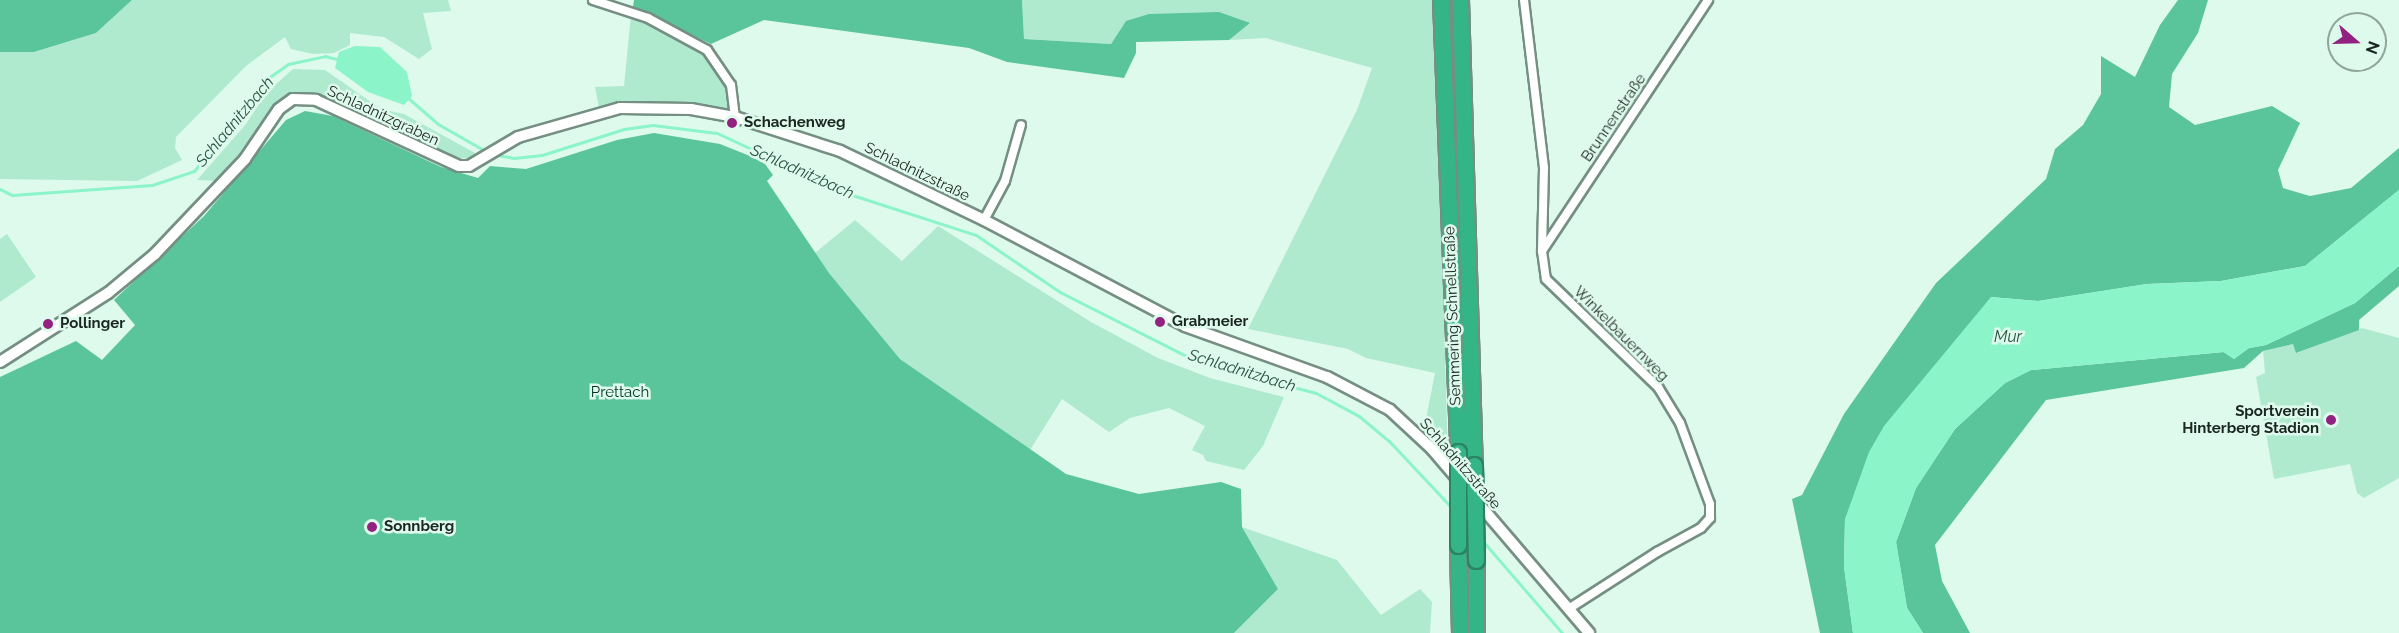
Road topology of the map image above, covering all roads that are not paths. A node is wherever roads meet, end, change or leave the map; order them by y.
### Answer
1 (593, 0) edge
2 (1441, 0) edge
3 (1460, 0) edge
4 (1524, 0) edge
5 (1708, 0) edge
6 (735, 117) junction
7 (1020, 125) dead end
8 (984, 220) junction
9 (1542, 251) junction
10 (0, 362) edge
11 (1570, 608) junction
12 (1460, 633) edge
13 (1476, 633) edge
14 (1589, 633) edge

1 - 6 street
2 - 12 highway, Semmering Schnellstraße, bridge
3 - 13 highway, Semmering Schnellstraße, bridge
4 - 9 street, Winkelbauernweg
5 - 9 street, Brunnenstraße
6 - 8 street, Schladnitzstraße
6 - 10 street, Schladnitzgraben
7 - 8 street
8 - 11 street, Schladnitzstraße
9 - 11 street, Winkelbauernweg
11 - 14 street, Schladnitzstraße

